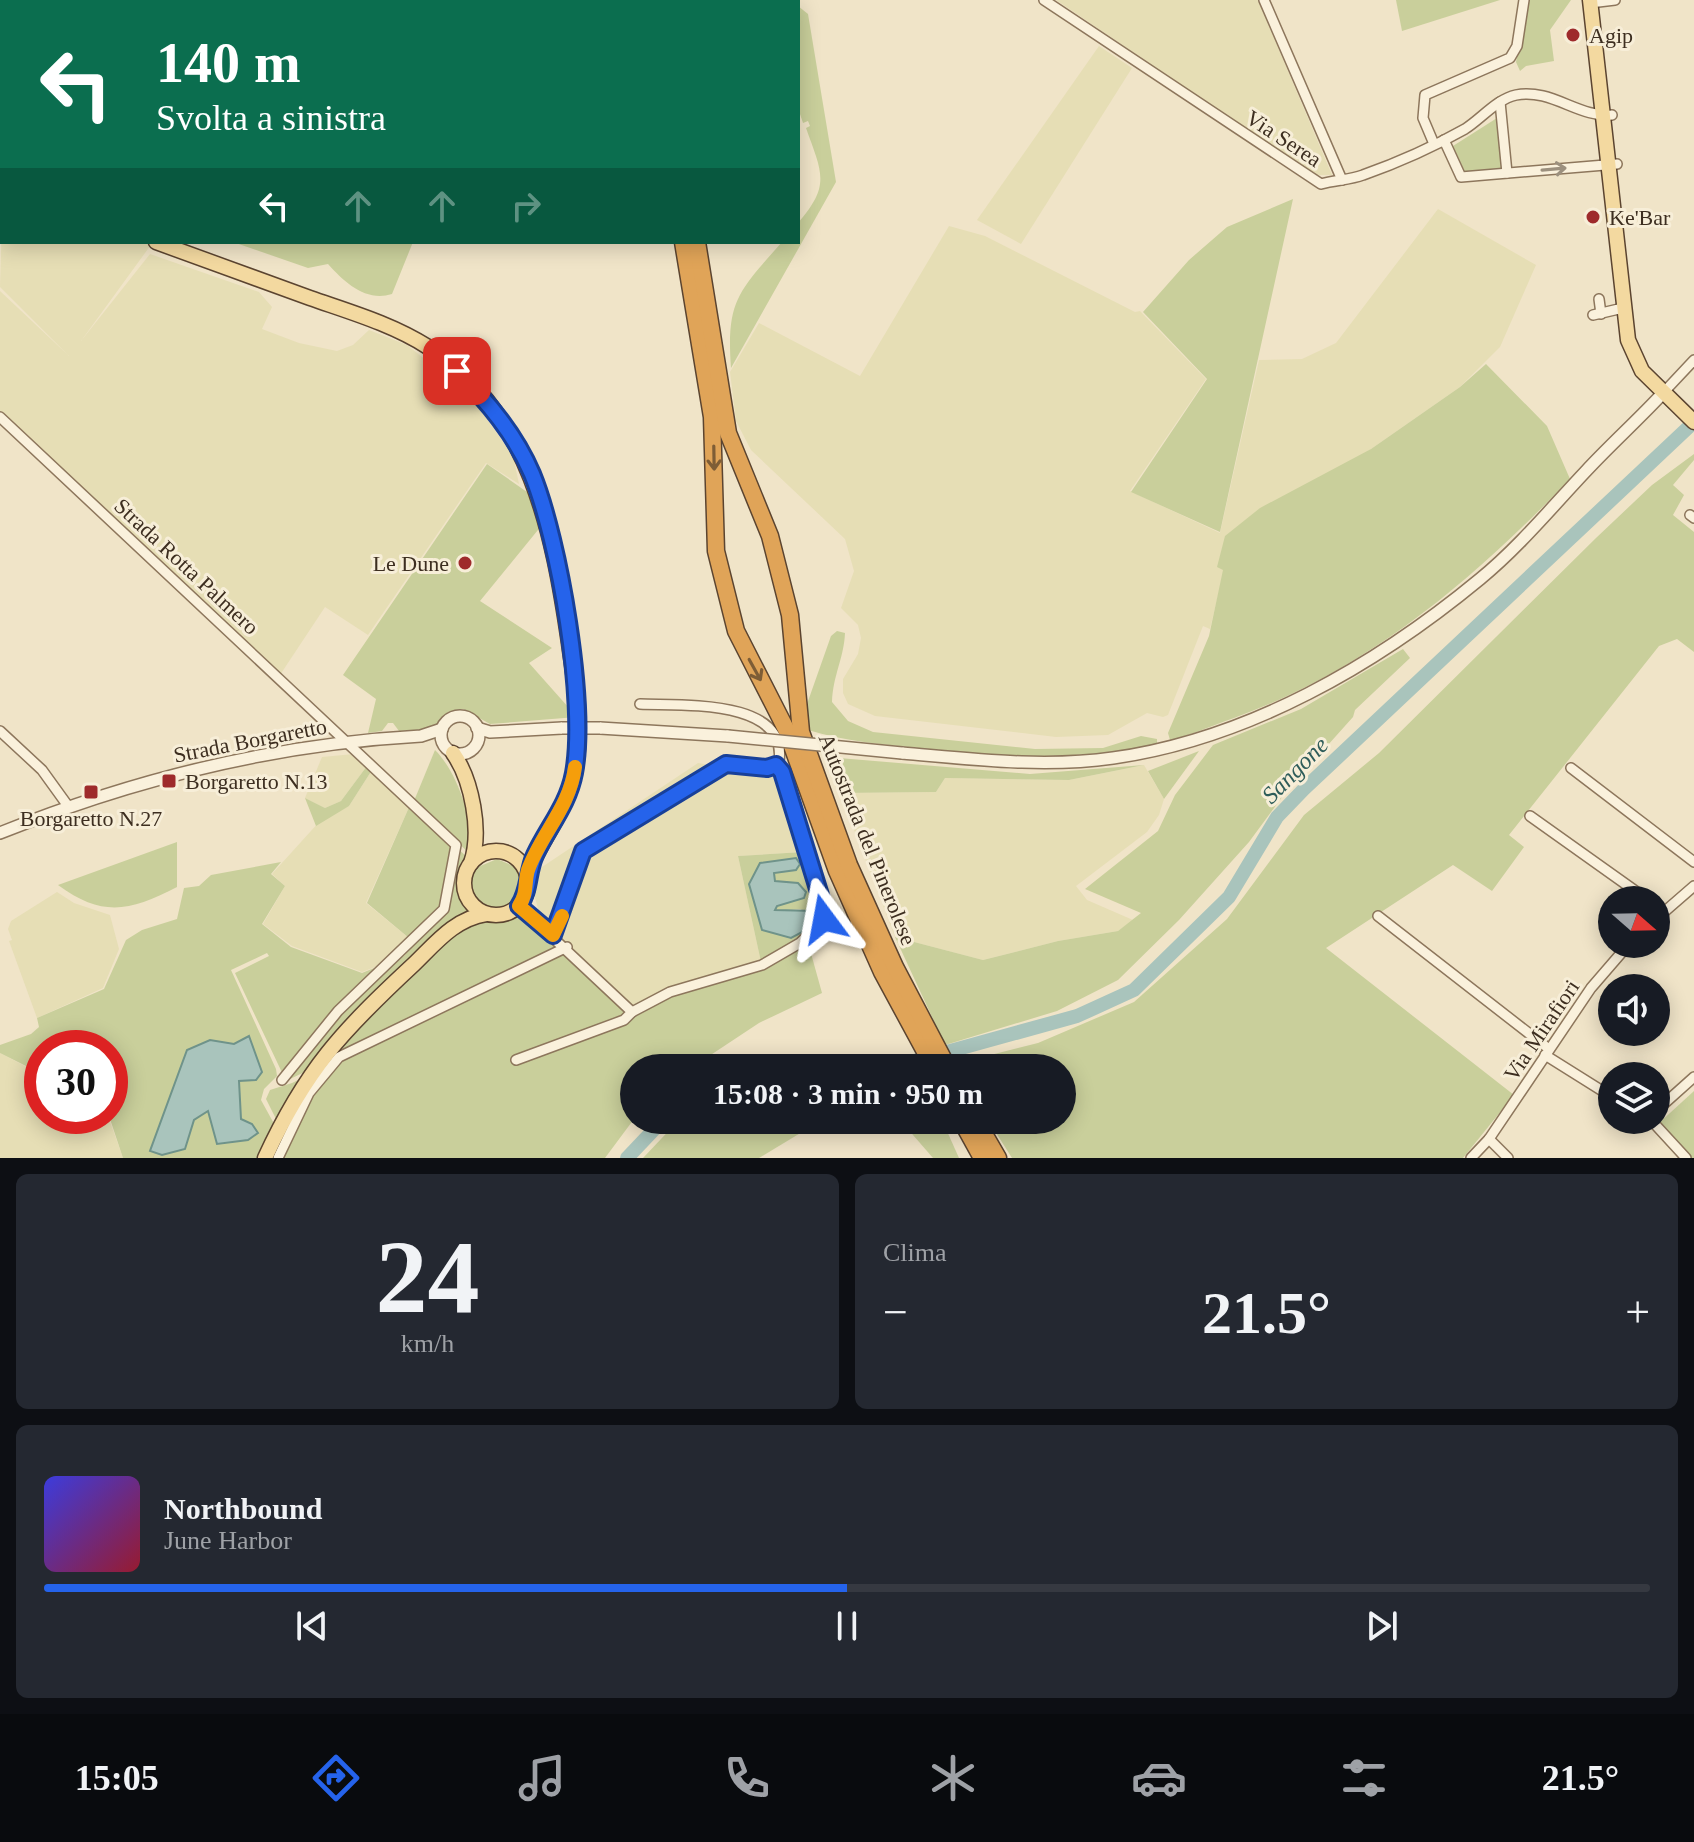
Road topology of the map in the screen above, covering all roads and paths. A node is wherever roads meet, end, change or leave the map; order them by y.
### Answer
1 (1044, 0) edge
2 (1264, 0) edge
3 (1524, 0) edge
4 (1615, 0) edge
5 (1595, 1) edge
6 (1500, 102) junction
7 (1607, 116) junction
8 (1439, 142) junction
9 (1612, 164) junction
10 (1507, 173) junction
11 (1342, 180) junction
12 (161, 244) edge
13 (683, 244) edge
14 (697, 244) edge
15 (1599, 299) dead end
16 (1623, 308) junction
17 (1694, 360) edge
18 (1664, 394) junction
19 (0, 417) edge
20 (1694, 422) edge
21 (640, 704) dead end
22 (442, 729) junction
23 (0, 731) edge
24 (478, 733) junction
25 (421, 736) junction
26 (348, 743) junction
27 (454, 749) junction
28 (776, 765) junction
29 (1571, 768) dead end
30 (68, 806) junction
31 (1530, 816) dead end
32 (554, 824) junction
33 (476, 829) junction
34 (0, 833) edge
35 (495, 852) junction
36 (511, 855) junction
37 (1694, 862) edge
38 (469, 867) junction
39 (527, 874) junction
40 (1628, 886) edge
41 (1694, 886) edge
42 (465, 890) junction
43 (1670, 904) edge
44 (519, 906) junction
45 (486, 914) junction
46 (1378, 916) dead end
47 (459, 922) junction
48 (553, 935) junction
49 (567, 947) junction
50 (1617, 958) edge
51 (888, 969) junction
52 (632, 1012) junction
53 (1547, 1052) junction
54 (927, 1054) edge
55 (940, 1054) edge
56 (516, 1060) dead end
57 (1694, 1077) edge
58 (282, 1080) dead end
59 (1598, 1087) edge
60 (1670, 1098) edge
61 (972, 1134) edge
62 (977, 1134) edge
63 (1664, 1134) edge
64 (1489, 1139) junction
65 (265, 1158) edge
66 (278, 1158) edge
67 (982, 1158) edge
68 (998, 1158) edge
69 (1471, 1158) edge
70 (1508, 1158) edge
71 (1686, 1158) edge

1 - 11 street, Via Serea
2 - 11 street
3 - 8 street
4 - 5 street
5 - 7 main road
6 - 7 street, Via Serea
6 - 8 street, Via Serea
6 - 10 street
7 - 9 main road
8 - 10 street
8 - 11 street, Via Serea
10 -> 9 street
9 - 16 main road
9 - 18 main road
12 - 32 main road
13 -> 51 highway, Autostrada del Pinerolese
14 - 51 highway, Autostrada del Pinerolese
15 - 16 street
16 - 18 main road
17 - 18 street
18 - 20 main road
18 - 24 street, bridge
19 - 26 street, Strada Rotta Palmero
21 - 28 street
22 - 24 street, Strada Borgaretto
22 - 25 street, Strada Borgaretto
22 - 27 street
23 - 30 street
24 - 27 street
25 - 26 street, Strada Borgaretto
25 - 27 street, Strada Borgaretto
26 - 30 street, Strada Borgaretto
26 - 58 street, Strada Rotta Palmero
27 - 33 main road
28 - 48 street
28 - 52 street
29 - 37 street
30 - 34 street, Strada Borgaretto
31 - 40 street
32 - 36 main road
32 - 39 main road
33 - 35 main road
33 - 38 main road
35 - 36 main road
35 - 38 main road
36 - 39 main road
38 - 42 main road
39 - 44 main road
41 - 43 street
42 - 45 main road
42 - 47 main road
44 - 45 main road
44 - 48 street
45 - 47 main road
46 - 53 street
47 - 65 main road
48 - 49 street
49 - 52 street
49 - 66 street
50 - 53 street, Via Mirafiori
51 - 54 highway, Autostrada del Pinerolese
51 - 55 highway, Autostrada del Pinerolese
52 - 56 street
53 - 59 street
53 - 64 street, Via Mirafiori
57 - 60 street
61 - 67 highway
62 - 68 highway
63 - 71 street
64 - 69 street, Via Mirafiori
64 - 70 street

